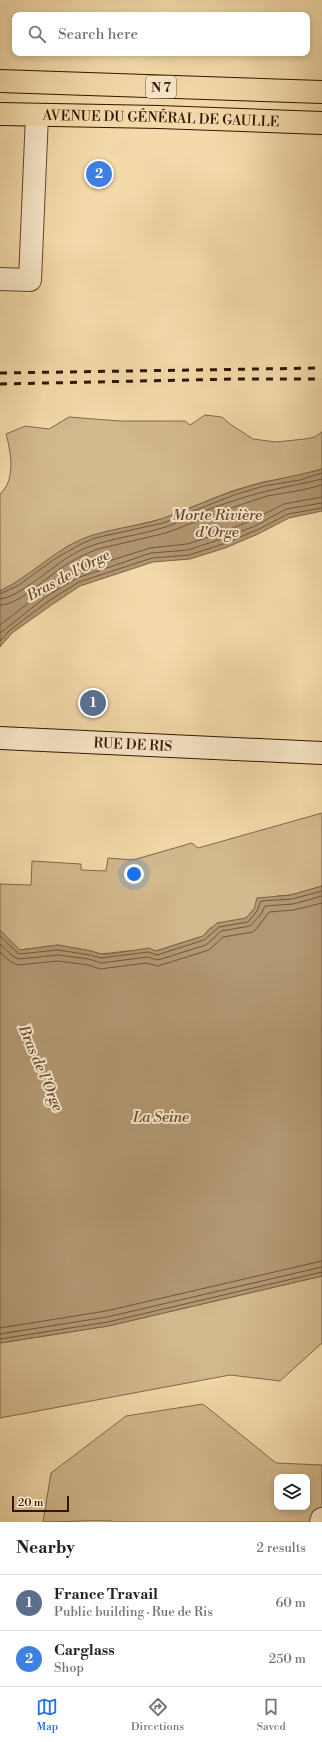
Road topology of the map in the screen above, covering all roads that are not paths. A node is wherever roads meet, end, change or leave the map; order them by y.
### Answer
1 (0, 81) edge
2 (322, 92) edge
3 (0, 114) edge
4 (37, 115) junction
5 (322, 123) edge
6 (0, 279) edge
7 (0, 738) edge
8 (322, 753) edge

1 - 2 main road, N 7
3 - 4 main road, AVENUE DU GÉNÉRAL DE GAULLE / N 7
4 - 5 main road, AVENUE DU GÉNÉRAL DE GAULLE / N 7
4 - 6 main road
7 - 8 main road, RUE DE RIS

